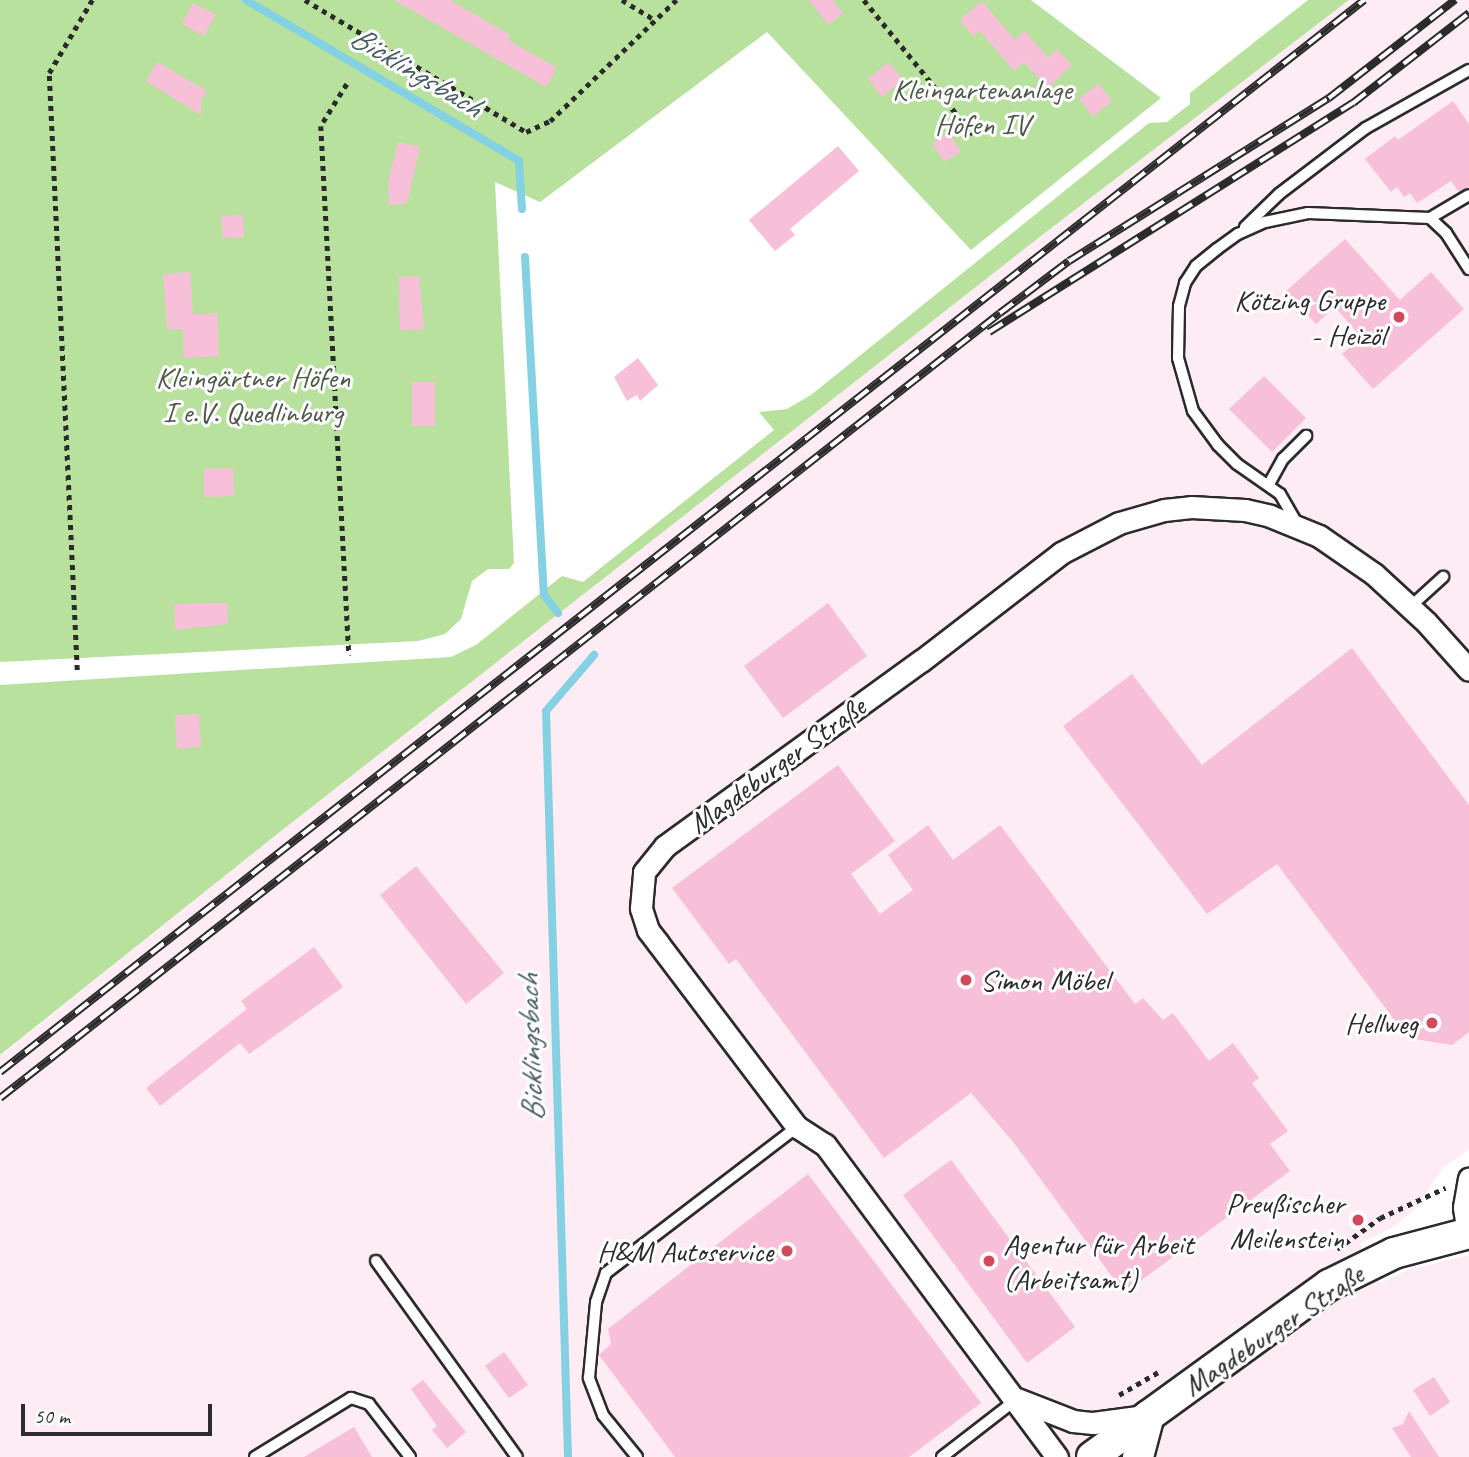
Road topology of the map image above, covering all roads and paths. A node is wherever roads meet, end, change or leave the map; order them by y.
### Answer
1 (92, 0) edge
2 (305, 0) edge
3 (622, 0) edge
4 (676, 0) edge
5 (864, 0) edge
6 (655, 20) junction
7 (1469, 70) edge
8 (347, 84) dead end
9 (973, 134) dead end
10 (1469, 195) edge
11 (1430, 218) junction
12 (1238, 234) junction
13 (1469, 269) edge
14 (1306, 436) dead end
15 (1269, 484) junction
16 (1299, 527) junction
17 (1443, 577) dead end
18 (1409, 607) junction
19 (349, 655) dead end
20 (77, 670) dead end
21 (1469, 670) edge
22 (797, 1127) junction
23 (1469, 1178) edge
24 (1447, 1187) dead end
25 (1469, 1233) edge
26 (1330, 1254) dead end
27 (376, 1261) dead end
28 (1172, 1364) dead end
29 (1017, 1399) junction
30 (1113, 1399) dead end
31 (1149, 1415) junction
32 (255, 1457) edge
33 (410, 1457) edge
34 (517, 1457) edge
35 (637, 1457) edge
36 (942, 1457) edge
37 (1057, 1457) edge
38 (1092, 1457) edge
39 (1138, 1457) edge

1 - 20 path
2 - 6 path
3 - 6 path
4 - 6 path
5 - 9 path
7 - 12 lane
8 - 19 path
10 - 11 lane
11 - 12 lane
11 - 13 lane
12 - 15 lane
14 - 15 lane
15 - 16 lane
16 - 18 street, Magdeburger Straße
16 - 22 street, Magdeburger Straße
17 - 18 lane
18 - 21 street, Magdeburger Straße
22 - 29 street, Magdeburger Straße
22 - 35 lane
23 - 25 street, Magdeburger Straße
24 - 26 path
25 - 31 main road, Magdeburger Straße
27 - 34 lane
28 - 30 path
29 - 31 street, Magdeburger Straße
29 - 36 lane
29 - 37 street, Magdeburger Straße
31 - 38 main road, Magdeburger Straße
31 - 39 main road
32 - 33 lane

